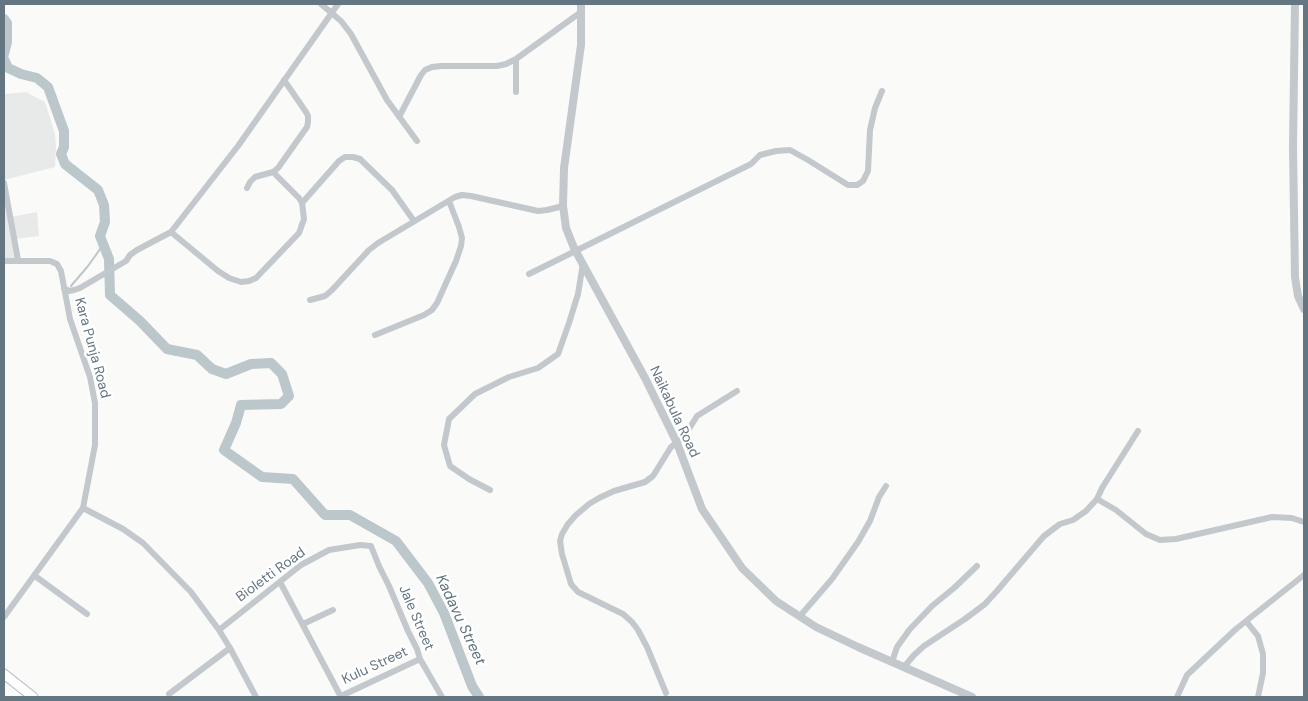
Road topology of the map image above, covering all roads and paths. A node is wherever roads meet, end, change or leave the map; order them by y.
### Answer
1 (321, 4) edge
2 (338, 4) edge
3 (1295, 4) edge
4 (581, 8) edge
5 (331, 12) junction
6 (516, 58) junction
7 (284, 80) junction
8 (882, 91) dead end
9 (516, 92) dead end
10 (399, 117) junction
11 (417, 141) dead end
12 (274, 172) junction
13 (4, 183) edge
14 (247, 188) dead end
15 (449, 200) junction
16 (302, 203) junction
17 (562, 206) junction
18 (414, 221) junction
19 (171, 232) junction
20 (575, 250) junction
21 (18, 260) junction
22 (4, 261) edge
23 (583, 263) junction
24 (529, 274) dead end
25 (64, 288) junction
26 (310, 300) dead end
27 (1304, 308) edge
28 (375, 335) dead end
29 (737, 391) dead end
30 (1138, 431) dead end
31 (677, 443) junction
32 (886, 486) dead end
33 (490, 490) dead end
34 (1097, 499) junction
35 (83, 508) junction
36 (1304, 522) edge
37 (371, 546) joint
38 (976, 566) dead end
39 (1304, 575) edge
40 (35, 576) junction
41 (280, 582) junction
42 (332, 610) dead end
43 (87, 614) dead end
44 (800, 616) junction
45 (4, 617) edge
46 (1246, 621) junction
47 (303, 624) junction
48 (219, 630) junction
49 (230, 648) junction
50 (420, 659) junction
51 (892, 662) junction
52 (904, 667) junction
53 (4, 674) edge
54 (666, 693) dead end
55 (169, 694) dead end
56 (33, 697) edge
57 (256, 697) edge
58 (341, 697) edge
59 (442, 697) edge
60 (972, 697) edge
61 (1177, 697) edge
62 (1258, 697) edge

1 - 5 street
2 - 5 street
3 - 27 street
4 - 6 street
4 - 17 street, Naikabula Road
5 - 7 street
5 - 10 street
6 - 9 street
6 - 10 street
7 - 12 street
7 - 19 street
8 - 20 street
10 - 11 street
12 - 14 street
12 - 16 street
13 - 21 street
15 - 17 street
15 - 18 street
15 - 28 street
16 - 18 street
16 - 19 street
17 - 20 street, Naikabula Road
18 - 26 street
19 - 25 street
20 - 23 street, Naikabula Road
20 - 24 street
21 - 22 street, Kara Punja Road
21 - 25 street, Kara Punja Road
23 - 31 street, Naikabula Road
23 - 33 street
25 - 35 street, Kara Punja Road
29 - 31 street
30 - 34 street
31 - 44 street, Naikabula Road
31 - 54 street
32 - 44 street
34 - 36 street
34 - 52 street
35 - 40 street, Kara Punja Road
35 - 48 street
37 - 41 street, Bioletti Road
37 - 50 street, Jale Street
38 - 51 street
39 - 46 street
40 - 43 street
40 - 45 street, Kara Punja Road
41 - 47 street
41 - 48 street, Bioletti Road
42 - 47 street
44 - 51 street, Naikabula Road
46 - 61 street
46 - 62 street
47 - 58 street
48 - 49 street
49 - 55 street
49 - 57 street
50 - 58 street, Kulu Street
50 - 59 street, Jale Street
51 - 52 street, Naikabula Road
52 - 60 street, Naikabula Road
53 - 56 main road

